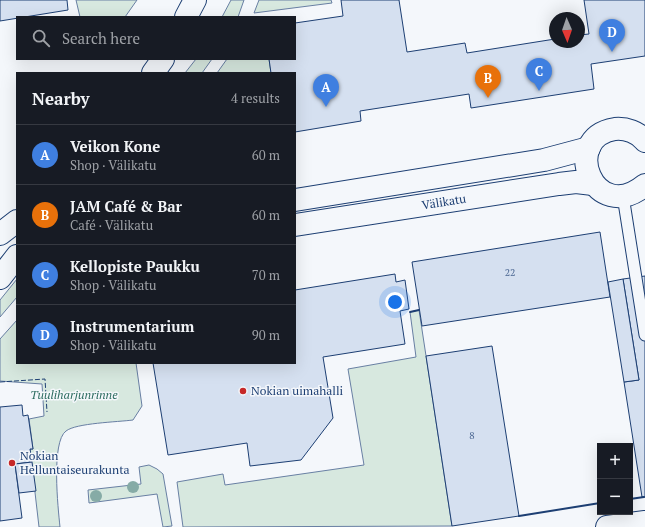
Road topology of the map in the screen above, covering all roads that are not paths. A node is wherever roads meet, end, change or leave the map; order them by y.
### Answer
1 (195, 0) edge
2 (187, 16) edge
3 (162, 60) edge
4 (154, 72) edge
5 (645, 139) edge
6 (589, 148) junction
7 (593, 184) junction
8 (645, 184) edge
9 (623, 196) junction
10 (296, 200) edge
11 (16, 222) edge
12 (296, 225) edge
13 (0, 234) edge
14 (16, 257) edge
15 (0, 278) edge
16 (645, 335) edge
17 (645, 522) edge
18 (607, 527) edge

1 - 2 street
3 - 4 street
5 - 6 street
6 - 7 street
6 - 10 street, Välikatu
7 - 9 street
7 - 12 street, Välikatu
8 - 9 street
9 - 16 lane
11 - 13 street
14 - 15 street
17 - 18 street

